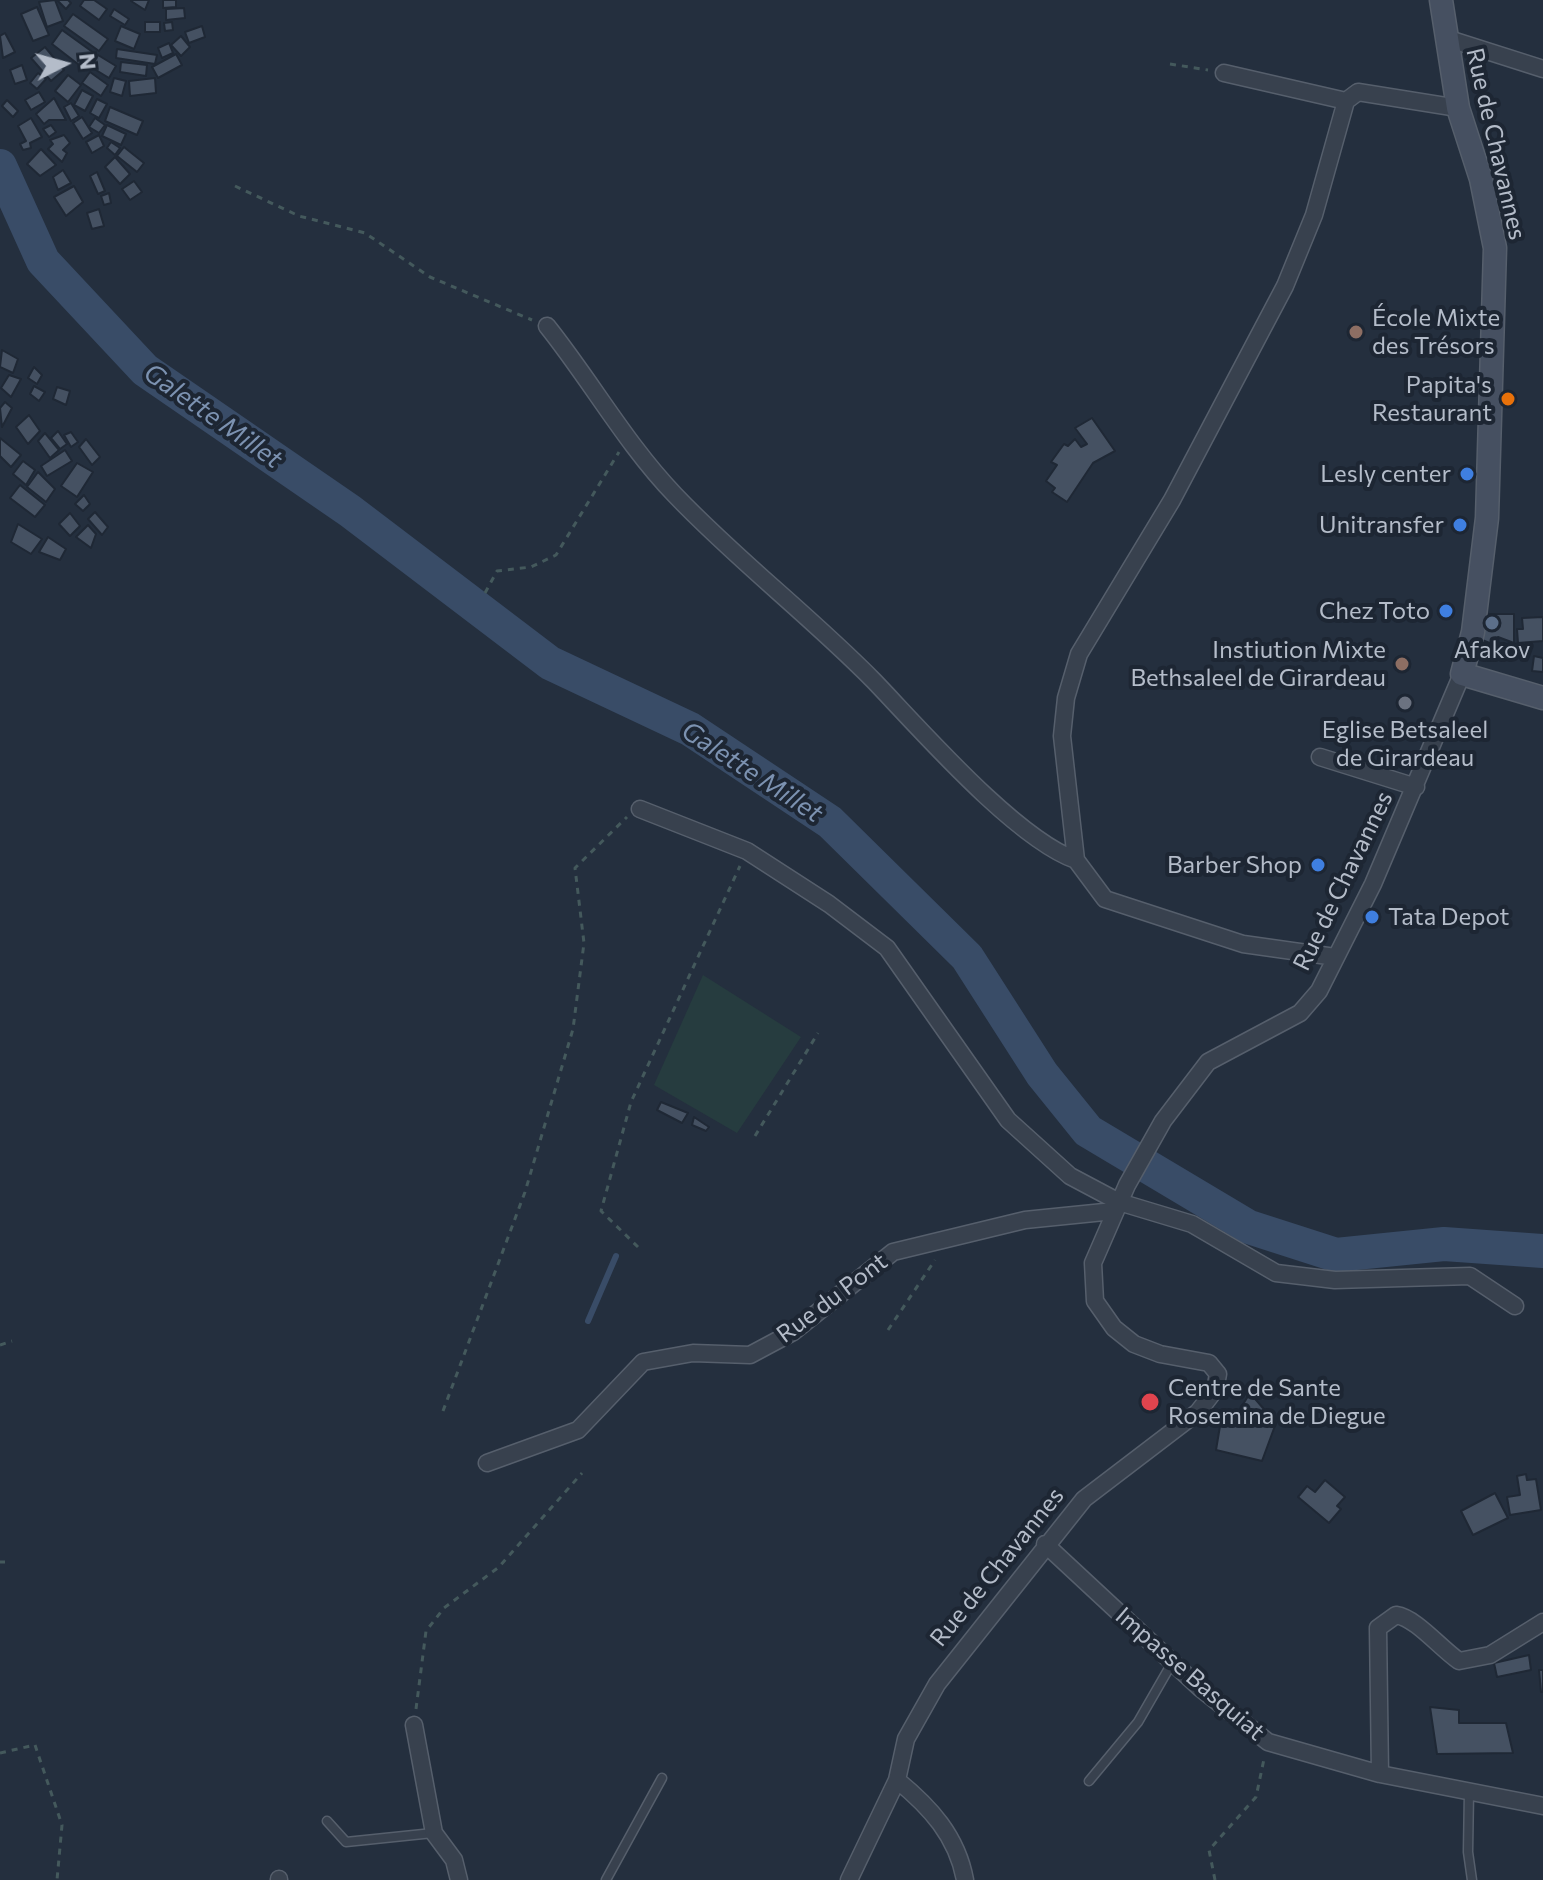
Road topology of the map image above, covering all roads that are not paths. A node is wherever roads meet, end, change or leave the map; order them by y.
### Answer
1 (1441, 0) edge
2 (1446, 38) junction
3 (1543, 69) edge
4 (1224, 73) road end
5 (1346, 101) junction
6 (1458, 108) junction
7 (547, 326) road end
8 (1462, 674) junction
9 (1543, 698) edge
10 (1320, 757) dead end
11 (1416, 787) junction
12 (640, 809) road end
13 (1076, 860) junction
14 (1335, 957) junction
15 (1116, 1207) junction
16 (1515, 1306) dead end
17 (487, 1463) dead end
18 (1045, 1544) junction
19 (1543, 1622) edge
20 (1173, 1662) junction
21 (414, 1725) road end
22 (1380, 1774) junction
23 (662, 1778) dead end
24 (897, 1780) junction
25 (1089, 1781) dead end
26 (1469, 1792) junction
27 (1543, 1806) edge
28 (327, 1821) dead end
29 (434, 1833) junction
30 (459, 1880) edge
31 (606, 1880) edge
32 (849, 1880) edge
33 (965, 1880) edge
34 (1472, 1880) edge

1 - 2 street, Rue de Chavannes
2 - 3 street
2 - 6 street, Rue de Chavannes
4 - 5 street
5 - 6 street
5 - 13 street
6 - 8 street, Rue de Chavannes
7 - 13 street
8 - 9 street
8 - 11 street, Rue de Chavannes
10 - 11 street
11 - 14 street, Rue de Chavannes
12 - 15 street
13 - 14 street
14 - 15 street, Rue de Chavannes
15 - 16 street
15 - 17 street, Rue du Pont
15 - 18 street, Rue de Chavannes
18 - 20 street, Impasse Basquiat
18 - 24 street, Rue de Chavannes
19 - 22 street
20 - 22 street, Impasse Basquiat
20 - 25 lane
21 - 29 street
22 - 26 street, Impasse Basquiat
23 - 31 lane
24 - 32 street, Rue de Chavannes
24 - 33 street
26 - 27 street, Impasse Basquiat
26 - 34 lane
28 - 29 lane
29 - 30 street

